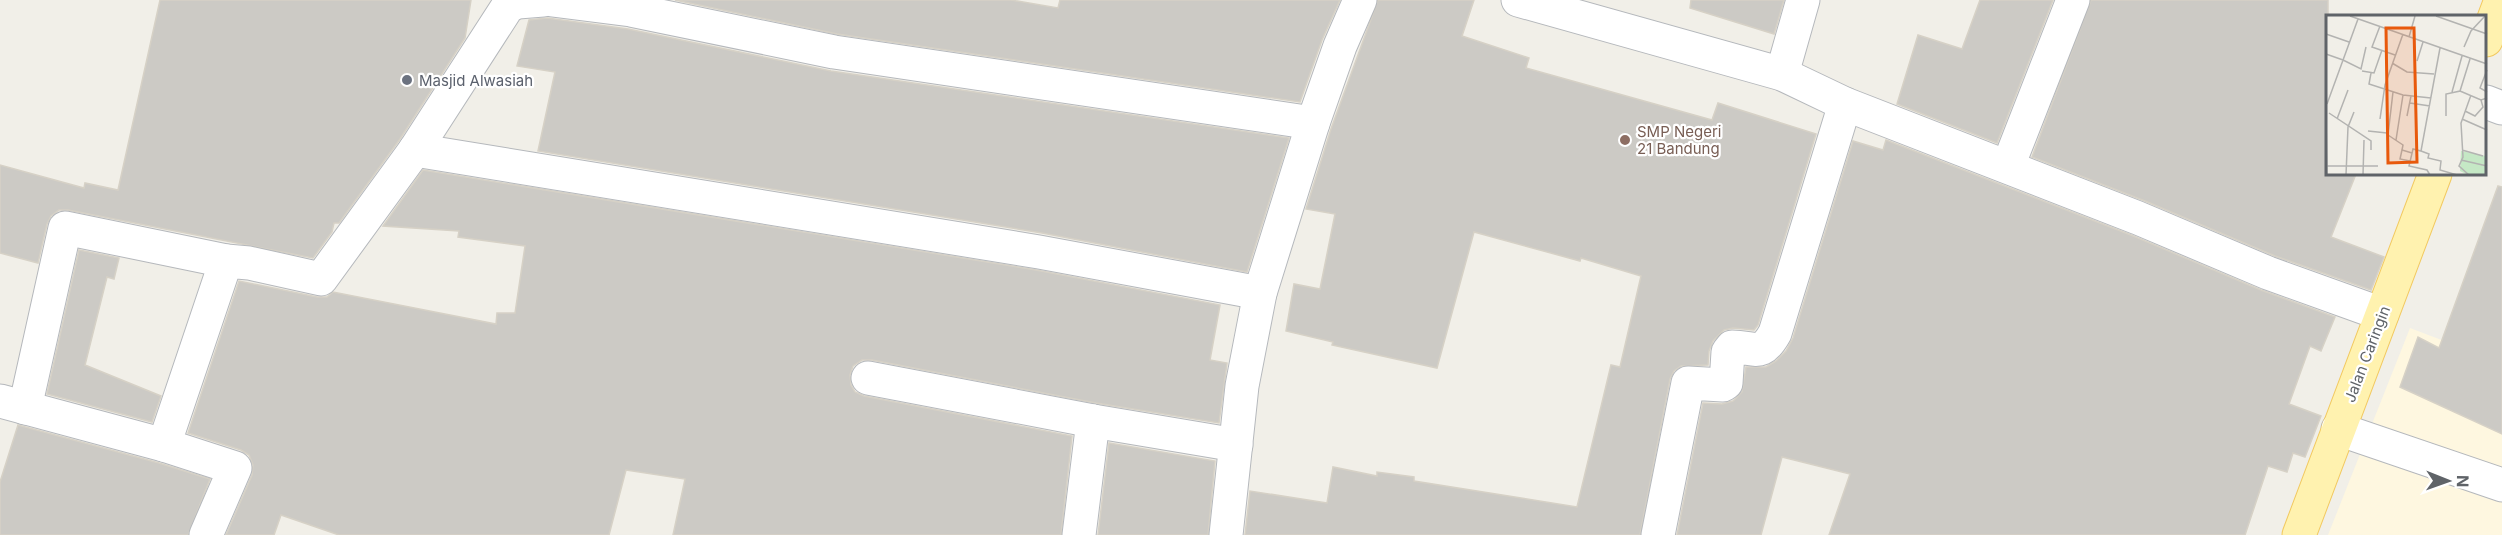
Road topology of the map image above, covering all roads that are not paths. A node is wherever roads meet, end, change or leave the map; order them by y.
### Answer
1 (543, 0) edge
2 (552, 0) edge
3 (1360, 0) edge
4 (1518, 0) edge
5 (1803, 0) edge
6 (2073, 0) edge
7 (2501, 0) edge
8 (2487, 37) edge
9 (1782, 74) junction
10 (2487, 102) edge
11 (1845, 104) junction
12 (2502, 108) edge
13 (1313, 123) junction
14 (416, 150) junction
15 (2008, 166) junction
16 (2434, 176) edge
17 (226, 261) junction
18 (1260, 293) junction
19 (2382, 314) junction
20 (868, 378) dead end
21 (12, 405) edge
22 (1093, 421) junction
23 (2338, 429) junction
24 (164, 445) junction
25 (1236, 445) junction
26 (2502, 484) edge
27 (206, 535) edge
28 (1079, 535) edge
29 (1226, 535) edge
30 (1658, 535) edge
31 (2299, 535) edge

1 - 14 street
2 - 13 street
3 - 13 street
4 - 9 street
5 - 9 street
6 - 15 street
7 - 8 main road
9 - 11 street
10 - 12 street
11 - 15 street
11 - 30 street
13 - 18 street
14 - 17 street
14 - 18 street
15 - 19 street
16 - 19 main road, Jalan Caringin
17 - 21 street
17 - 24 street
18 - 25 street
19 - 23 main road, Jalan Caringin
20 - 22 street
21 - 24 street
22 - 25 street
22 - 28 street
23 - 26 street
23 - 31 main road, Jalan Caringin
24 - 27 street
25 - 29 street

